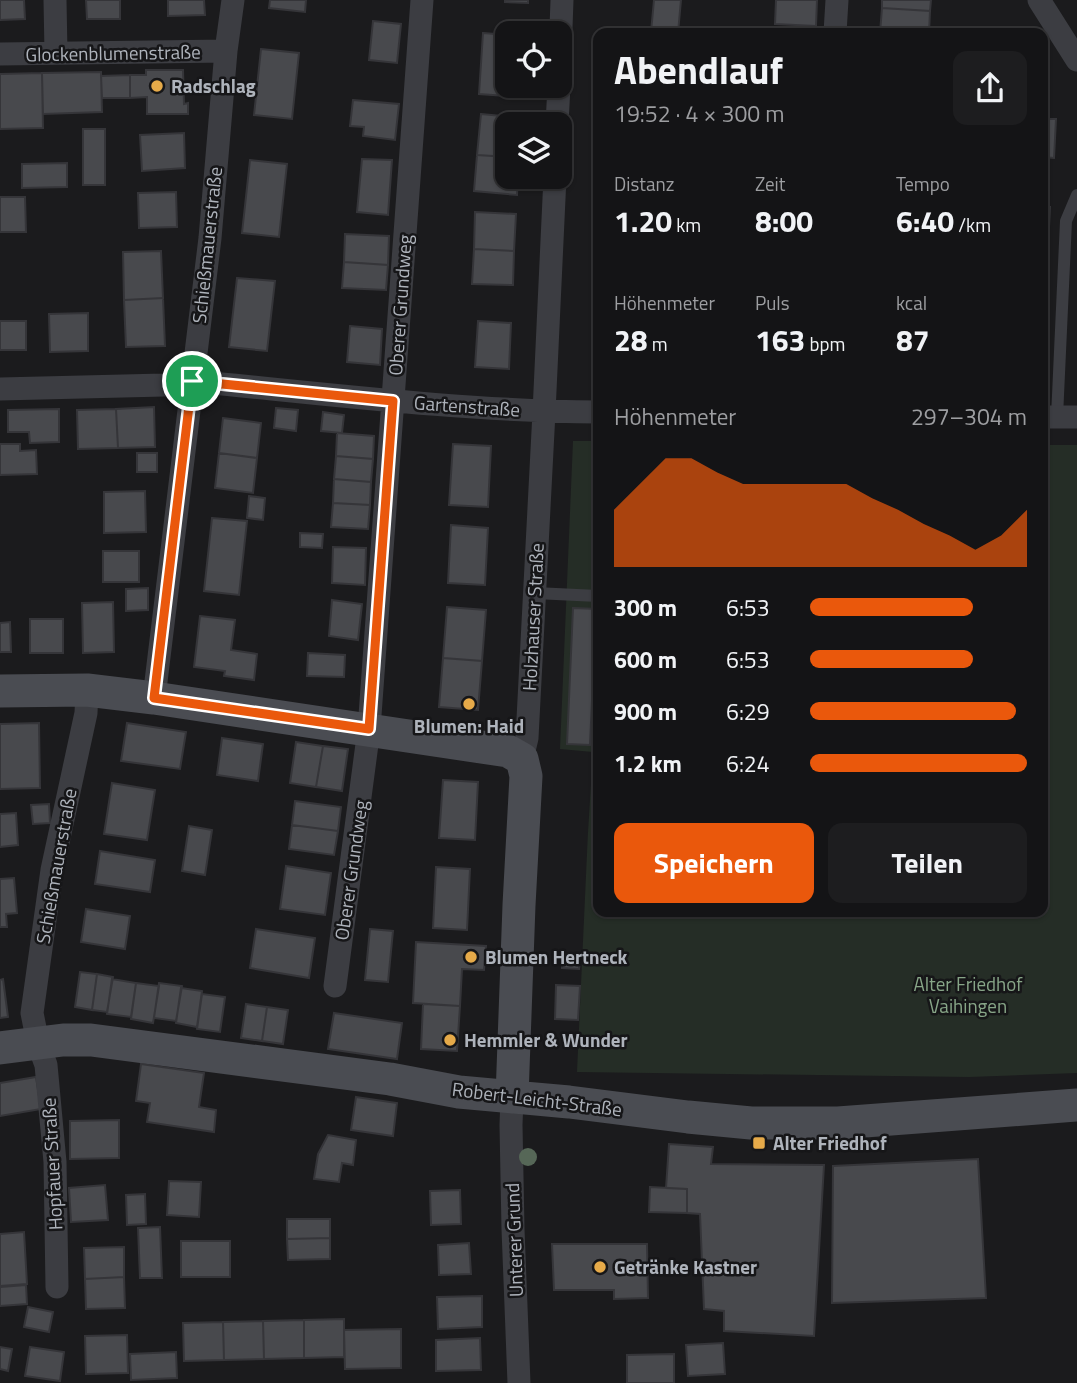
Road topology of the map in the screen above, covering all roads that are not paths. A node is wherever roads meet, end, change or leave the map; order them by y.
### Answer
1 (55, 0) edge
2 (233, 0) edge
3 (422, 0) edge
4 (562, 0) edge
5 (837, 0) edge
6 (1039, 0) edge
7 (561, 21) edge
8 (835, 28) edge
9 (226, 51) junction
10 (55, 53) junction
11 (0, 54) edge
12 (1077, 60) edge
13 (554, 189) edge
14 (1077, 195) edge
15 (192, 381) junction
16 (0, 388) edge
17 (393, 401) junction
18 (544, 412) junction
19 (593, 412) edge
20 (1059, 417) edge
21 (535, 593) junction
22 (593, 596) edge
23 (87, 690) junction
24 (0, 691) edge
25 (154, 698) junction
26 (369, 729) junction
27 (522, 759) junction
28 (335, 986) dead end
29 (38, 1043) junction
30 (0, 1048) edge
31 (512, 1097) junction
32 (1077, 1105) edge
33 (57, 1287) dead end
34 (519, 1383) edge

1 - 10 street
2 - 9 street, Schießmauerstraße
3 - 17 street, Oberer Grundweg
4 - 7 street
5 - 8 street
6 - 12 street
9 - 10 street, Glockenblumenstraße
9 - 15 street, Schießmauerstraße
10 - 11 street, Glockenblumenstraße
13 - 18 street, Holzhauser Straße
14 - 20 lane
15 - 16 street, Gartenstraße
15 - 17 street, Gartenstraße
15 - 25 street, Schießmauerstraße
17 - 18 street, Gartenstraße
17 - 26 street, Oberer Grundweg
18 - 19 street, Gartenstraße
18 - 21 street, Holzhauser Straße
21 - 22 lane
21 - 27 street, Holzhauser Straße
23 - 24 street
23 - 25 street
23 - 29 street, Schießmauerstraße
25 - 26 street
26 - 27 street
26 - 28 street, Oberer Grundweg
27 - 31 street, Holzhauser Straße
29 - 30 street, Robert-Leicht-Straße
29 - 31 street, Robert-Leicht-Straße
29 - 33 street, Hopfauer Straße
31 - 32 street, Robert-Leicht-Straße
31 - 34 street, Unterer Grund

